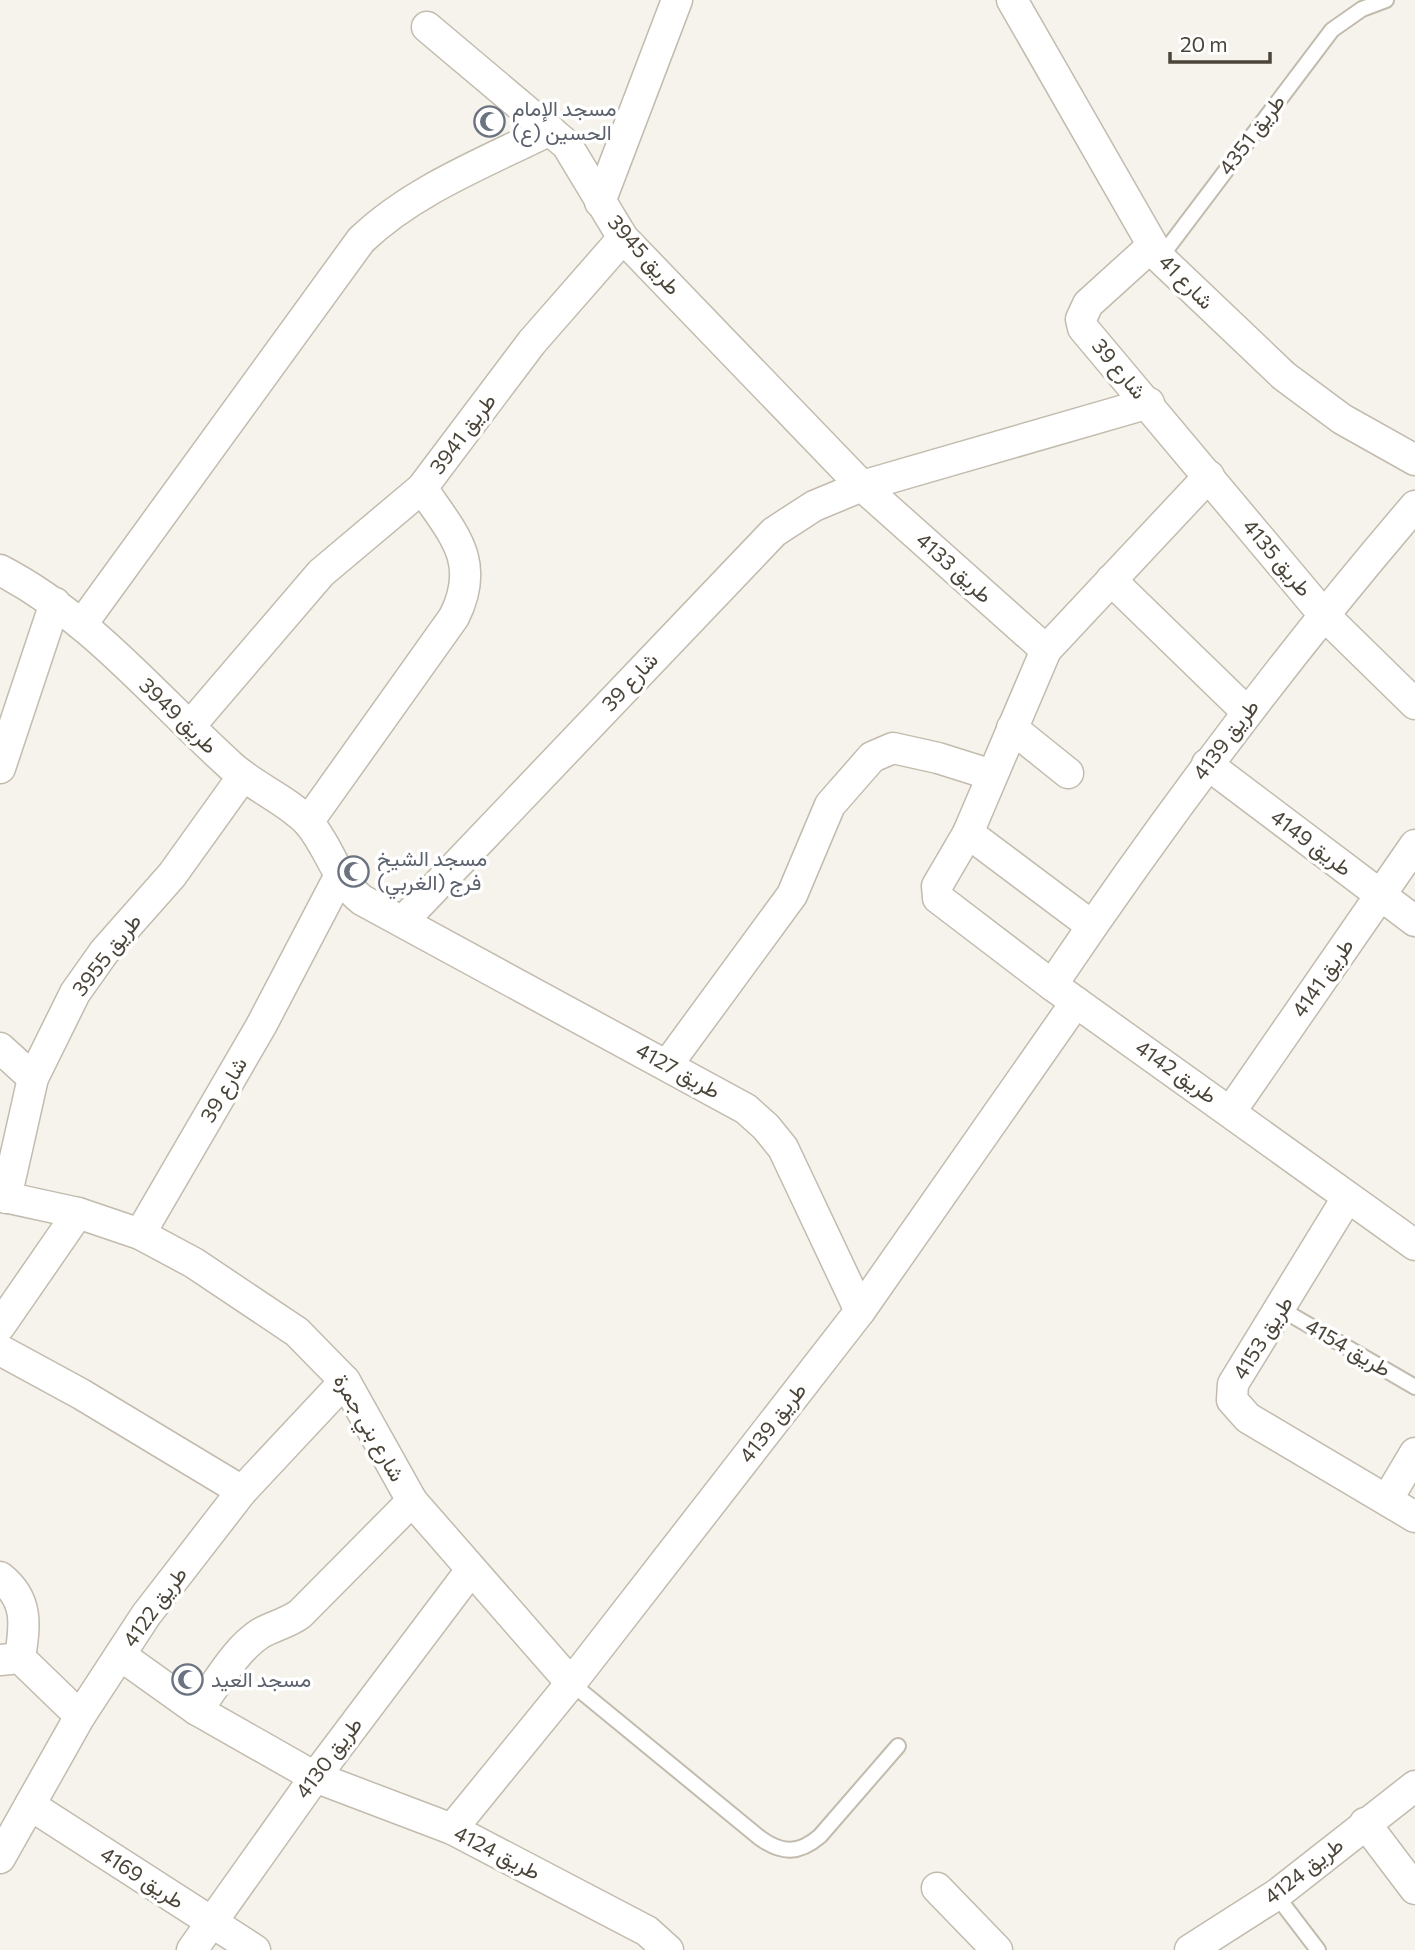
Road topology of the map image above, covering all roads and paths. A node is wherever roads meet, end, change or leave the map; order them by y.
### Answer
1 (677, 0) edge
2 (1386, 0) edge
3 (1020, 4) edge
4 (426, 27) dead end
5 (550, 130) junction
6 (600, 202) junction
7 (623, 238) junction
8 (1156, 252) junction
9 (1149, 403) junction
10 (1415, 460) edge
11 (1209, 476) junction
12 (862, 486) junction
13 (422, 488) junction
14 (1415, 506) edge
15 (2, 575) edge
16 (1111, 580) junction
17 (55, 603) junction
18 (1324, 614) junction
19 (82, 624) junction
20 (1046, 650) junction
21 (1415, 704) edge
22 (1247, 712) junction
23 (190, 726) junction
24 (1012, 728) junction
25 (1208, 764) junction
26 (0, 768) edge
27 (1068, 773) dead end
28 (992, 775) junction
29 (243, 776) junction
30 (308, 822) junction
31 (968, 833) junction
32 (1415, 845) edge
33 (339, 877) junction
34 (1380, 895) junction
35 (403, 921) junction
36 (1415, 921) edge
37 (1091, 926) junction
38 (1052, 985) junction
39 (1076, 1002) junction
40 (0, 1048) edge
41 (668, 1064) junction
42 (33, 1078) junction
43 (1231, 1111) junction
44 (3, 1197) edge
45 (1347, 1198) junction
46 (78, 1213) junction
47 (140, 1234) junction
48 (1415, 1245) edge
49 (1281, 1309) junction
50 (860, 1311) junction
51 (0, 1326) edge
52 (0, 1350) edge
53 (345, 1381) junction
54 (1415, 1387) edge
55 (1415, 1453) edge
56 (242, 1491) junction
57 (1387, 1500) junction
58 (412, 1502) junction
59 (1415, 1517) edge
60 (471, 1570) junction
61 (0, 1577) edge
62 (120, 1655) junction
63 (10, 1659) edge
64 (571, 1683) junction
65 (197, 1710) junction
66 (80, 1716) junction
67 (898, 1746) dead end
68 (315, 1777) junction
69 (1415, 1786) edge
70 (30, 1805) junction
71 (1365, 1823) junction
72 (452, 1829) junction
73 (0, 1858) edge
74 (937, 1888) dead end
75 (1415, 1889) edge
76 (1276, 1895) junction
77 (210, 1921) junction
78 (192, 1950) edge
79 (255, 1950) edge
80 (668, 1950) edge
81 (997, 1950) edge
82 (1190, 1950) edge
83 (1318, 1950) edge

1 - 6 street
2 - 8 lane, طريق 4351
3 - 8 street, شارع 41
4 - 5 street, طريق 3945
5 - 6 street, طريق 3945
5 - 19 street
6 - 7 street, طريق 3945
7 - 12 street, طريق 3945
7 - 13 street, طريق 3941
8 - 9 street, شارع 39
8 - 10 street, شارع 41
9 - 11 street, طريق 4135
9 - 12 street, شارع 39
11 - 16 street
11 - 18 street, طريق 4135
12 - 20 street, طريق 4133
12 - 35 street, شارع 39
13 - 23 street
13 - 30 street, طريق 3941
14 - 18 street, طريق 4139
15 - 17 street, طريق 3949
16 - 20 street
16 - 22 street
17 - 19 street, طريق 3949
17 - 26 street
18 - 21 street, طريق 4135
18 - 22 street, طريق 4139
19 - 23 street, طريق 3949
20 - 24 street
22 - 25 street, طريق 4139
23 - 29 street, طريق 3949
24 - 27 street
24 - 28 street
25 - 34 street, طريق 4149
25 - 37 street, طريق 4139
28 - 31 street
28 - 41 street
29 - 30 street, طريق 3949
29 - 42 street, طريق 3955
30 - 33 street, طريق 3949
31 - 37 street
31 - 38 street, طريق 4142
32 - 34 street, طريق 4141
33 - 35 street
33 - 47 street, شارع 39
34 - 36 street, طريق 4149
34 - 43 street, طريق 4141
35 - 41 street, طريق 4127
37 - 38 street, طريق 4139
38 - 39 street, طريق 4142
39 - 43 street, طريق 4142
39 - 50 street, طريق 4139
40 - 42 street
41 - 50 street, طريق 4127
42 - 44 street, طريق 3955
43 - 45 street, طريق 4142
44 - 46 street, شارع بني جمرة
45 - 48 street, طريق 4142
45 - 49 street, طريق 4153
46 - 47 street, شارع بني جمرة
46 - 51 street
47 - 53 street, شارع بني جمرة
49 - 54 lane, طريق 4154
49 - 57 street, طريق 4153
50 - 64 street, طريق 4139
52 - 56 street
53 - 56 street, طريق 4122
53 - 58 street, شارع بني جمرة
55 - 57 street
56 - 62 street, طريق 4122
57 - 59 street, طريق 4153
58 - 60 street, شارع بني جمرة
58 - 65 street
60 - 64 street, شارع بني جمرة
60 - 68 street, طريق 4130
61 - 63 street
62 - 65 street, طريق 4124
62 - 66 street, طريق 4122
63 - 66 street
64 - 67 lane
64 - 72 street, طريق 4139
65 - 68 street, طريق 4124
66 - 70 street, طريق 4122
68 - 72 street, طريق 4124
68 - 77 street, طريق 4130
69 - 71 street, طريق 4124
70 - 73 street, طريق 4122
70 - 77 street, طريق 4169
71 - 75 street
71 - 76 street, طريق 4124
72 - 80 street, طريق 4124
74 - 81 street
76 - 82 street, طريق 4124
76 - 83 lane
77 - 78 street, طريق 4130
77 - 79 street, طريق 4169

